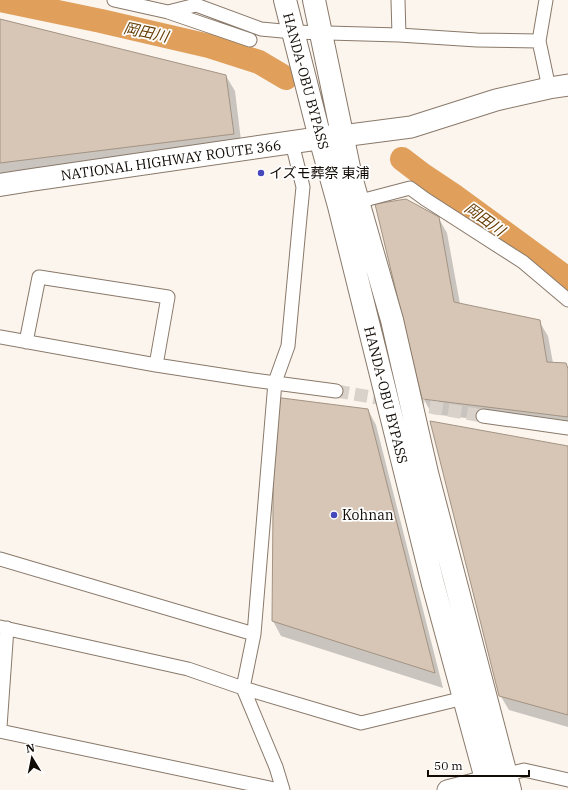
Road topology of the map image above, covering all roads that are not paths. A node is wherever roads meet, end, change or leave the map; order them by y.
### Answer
1 (114, 0) edge
2 (285, 0) edge
3 (314, 0) edge
4 (398, 0) edge
5 (546, 0) edge
6 (197, 2) edge
7 (168, 12) junction
8 (293, 32) junction
9 (320, 32) junction
10 (399, 35) junction
11 (250, 40) dead end
12 (539, 42) junction
13 (559, 87) edge
14 (342, 136) junction
15 (320, 138) junction
16 (292, 142) junction
17 (0, 185) edge
18 (348, 204) junction
19 (568, 300) edge
20 (0, 337) edge
21 (26, 342) junction
22 (156, 365) junction
23 (275, 382) junction
24 (336, 391) tunnel mouth
25 (484, 416) tunnel mouth
26 (568, 428) edge
27 (0, 559) edge
28 (4, 627) edge
29 (254, 634) junction
30 (243, 688) junction
31 (464, 698) junction
32 (0, 726) edge
33 (0, 731) edge
34 (568, 780) edge
35 (498, 784) edge
36 (279, 790) edge
37 (283, 790) edge
38 (446, 790) edge

1 - 7 street
2 - 8 highway, HANDA-OBU BYPASS
3 - 9 highway, HANDA-OBU BYPASS
4 - 10 street
5 - 12 street
6 - 7 street
6 - 8 street
7 - 11 street
8 - 9 street
8 - 15 highway, HANDA-OBU BYPASS
9 - 10 street
9 - 14 highway, HANDA-OBU BYPASS
10 - 12 street
12 - 13 street
13 - 14 main road
14 - 15 highway, NATIONAL HIGHWAY ROUTE 366
14 - 18 highway, HANDA-OBU BYPASS
15 - 16 highway, NATIONAL HIGHWAY ROUTE 366
15 - 18 highway, HANDA-OBU BYPASS
16 - 17 highway, NATIONAL HIGHWAY ROUTE 366
16 - 23 street
18 - 19 street
18 - 31 highway, HANDA-OBU BYPASS
18 - 35 highway, HANDA-OBU BYPASS
20 - 21 street
21 - 22 street
21 - 22 street
22 - 23 street
23 - 24 street
23 - 29 street
25 - 26 street
27 - 29 street
28 - 30 street
28 - 32 street
29 - 30 street
30 - 31 street
30 - 37 street
31 - 35 highway, HANDA-OBU BYPASS
33 - 36 street
34 - 35 street
35 - 38 street

